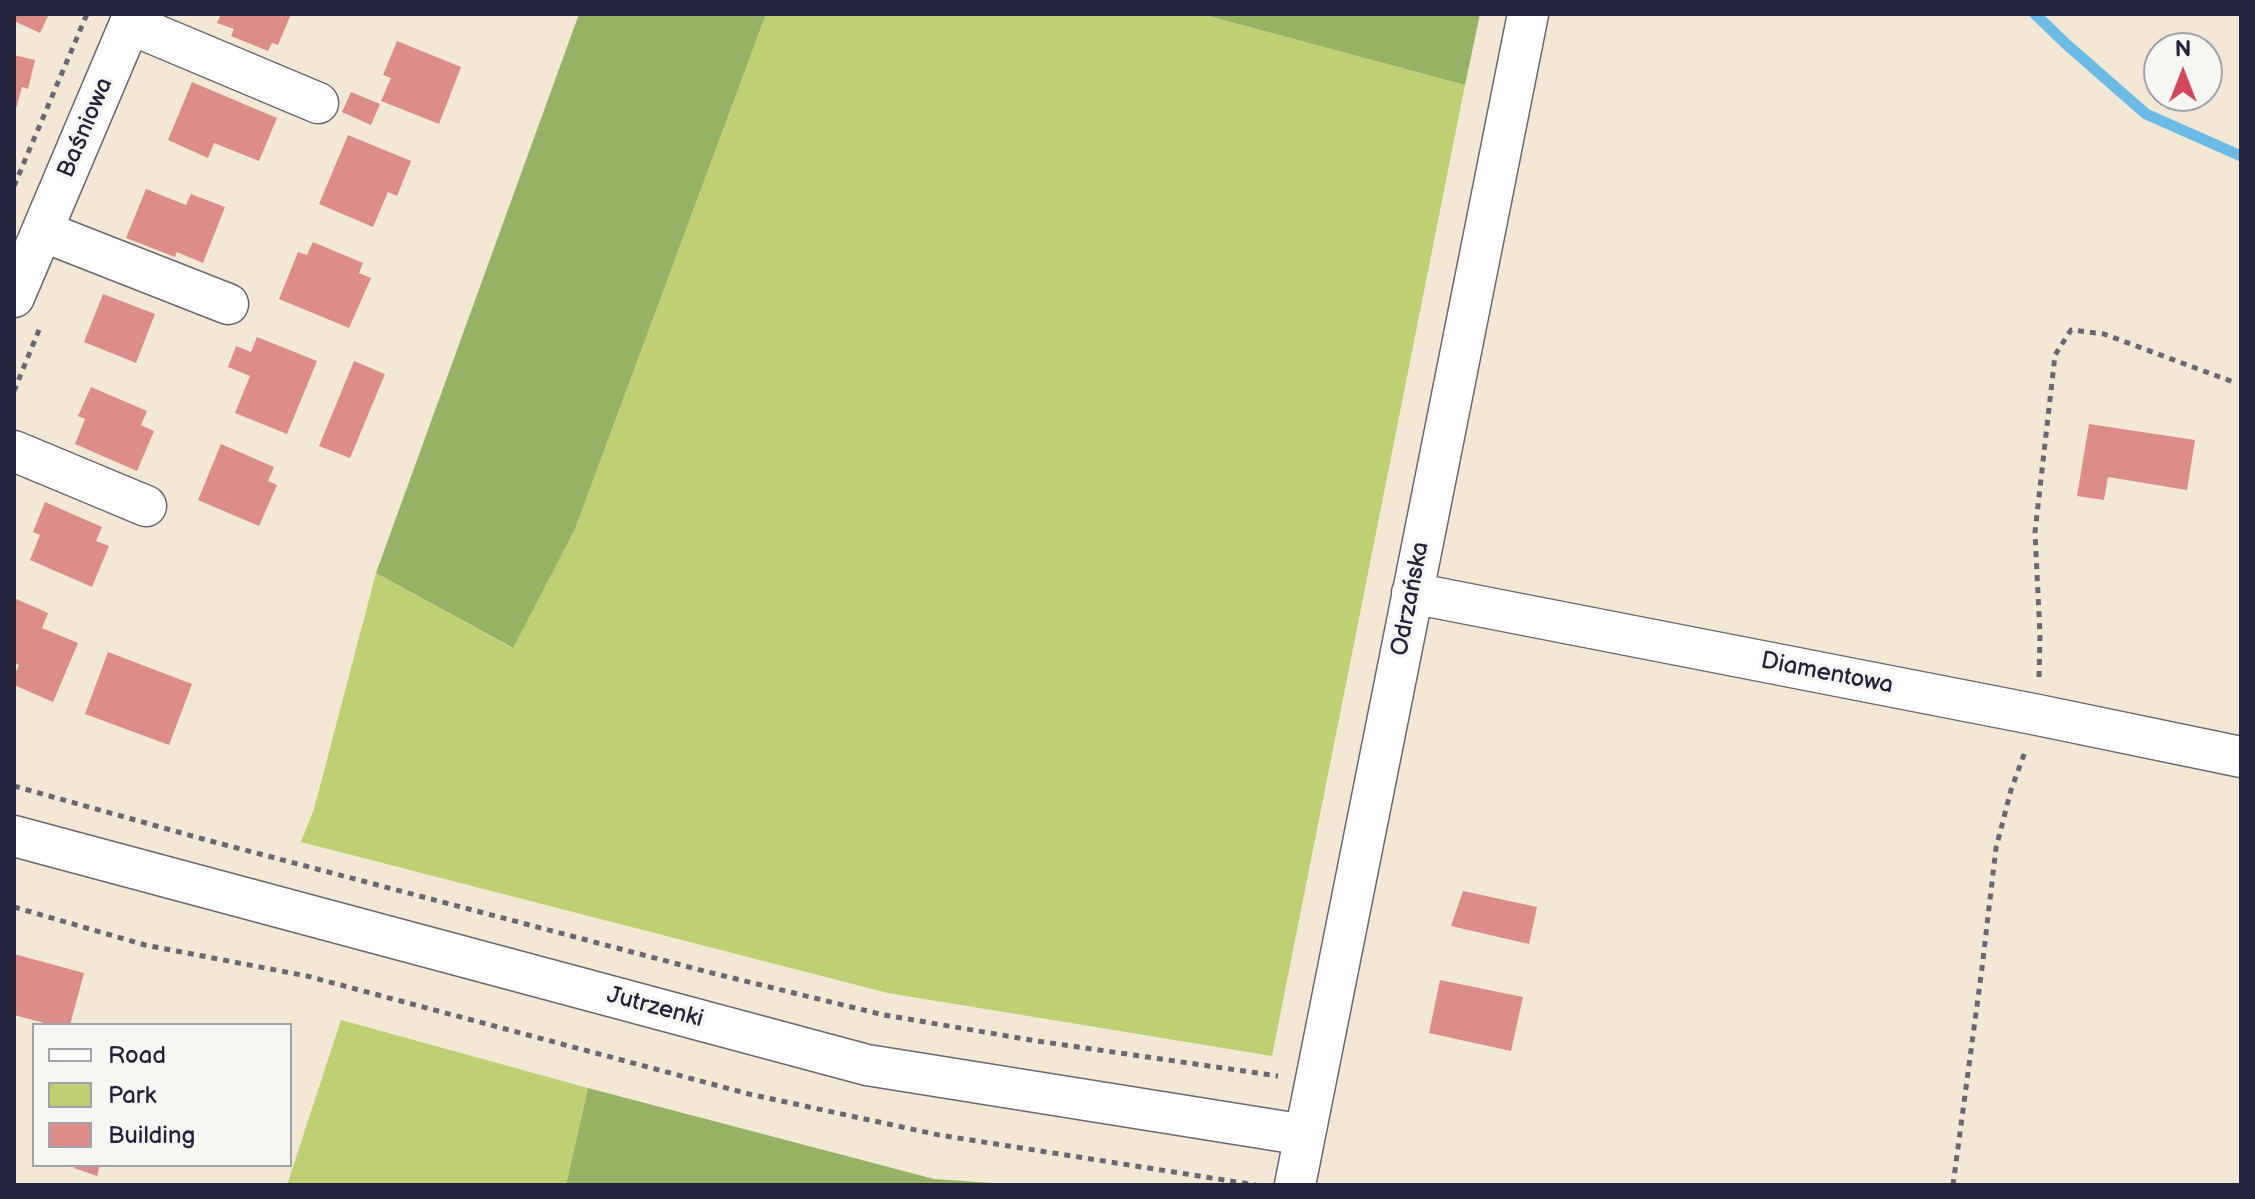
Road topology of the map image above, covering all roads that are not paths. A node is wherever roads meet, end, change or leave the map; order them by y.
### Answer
1 (1528, 14) edge
2 (132, 19) edge
3 (318, 103) dead end
4 (42, 231) junction
5 (14, 297) edge
6 (228, 304) dead end
7 (14, 451) edge
8 (146, 506) dead end
9 (1412, 593) junction
10 (2241, 757) edge
11 (14, 836) edge
12 (1305, 1135) junction
13 (1295, 1185) edge

1 - 9 street, Odrzańska
2 - 3 street, Baśniowa
2 - 4 street, Baśniowa
4 - 5 street, Baśniowa
4 - 6 street
7 - 8 street
9 - 10 street, Diamentowa
9 - 12 street, Odrzańska
11 - 12 street, Jutrzenki
12 - 13 street, Odrzańska

